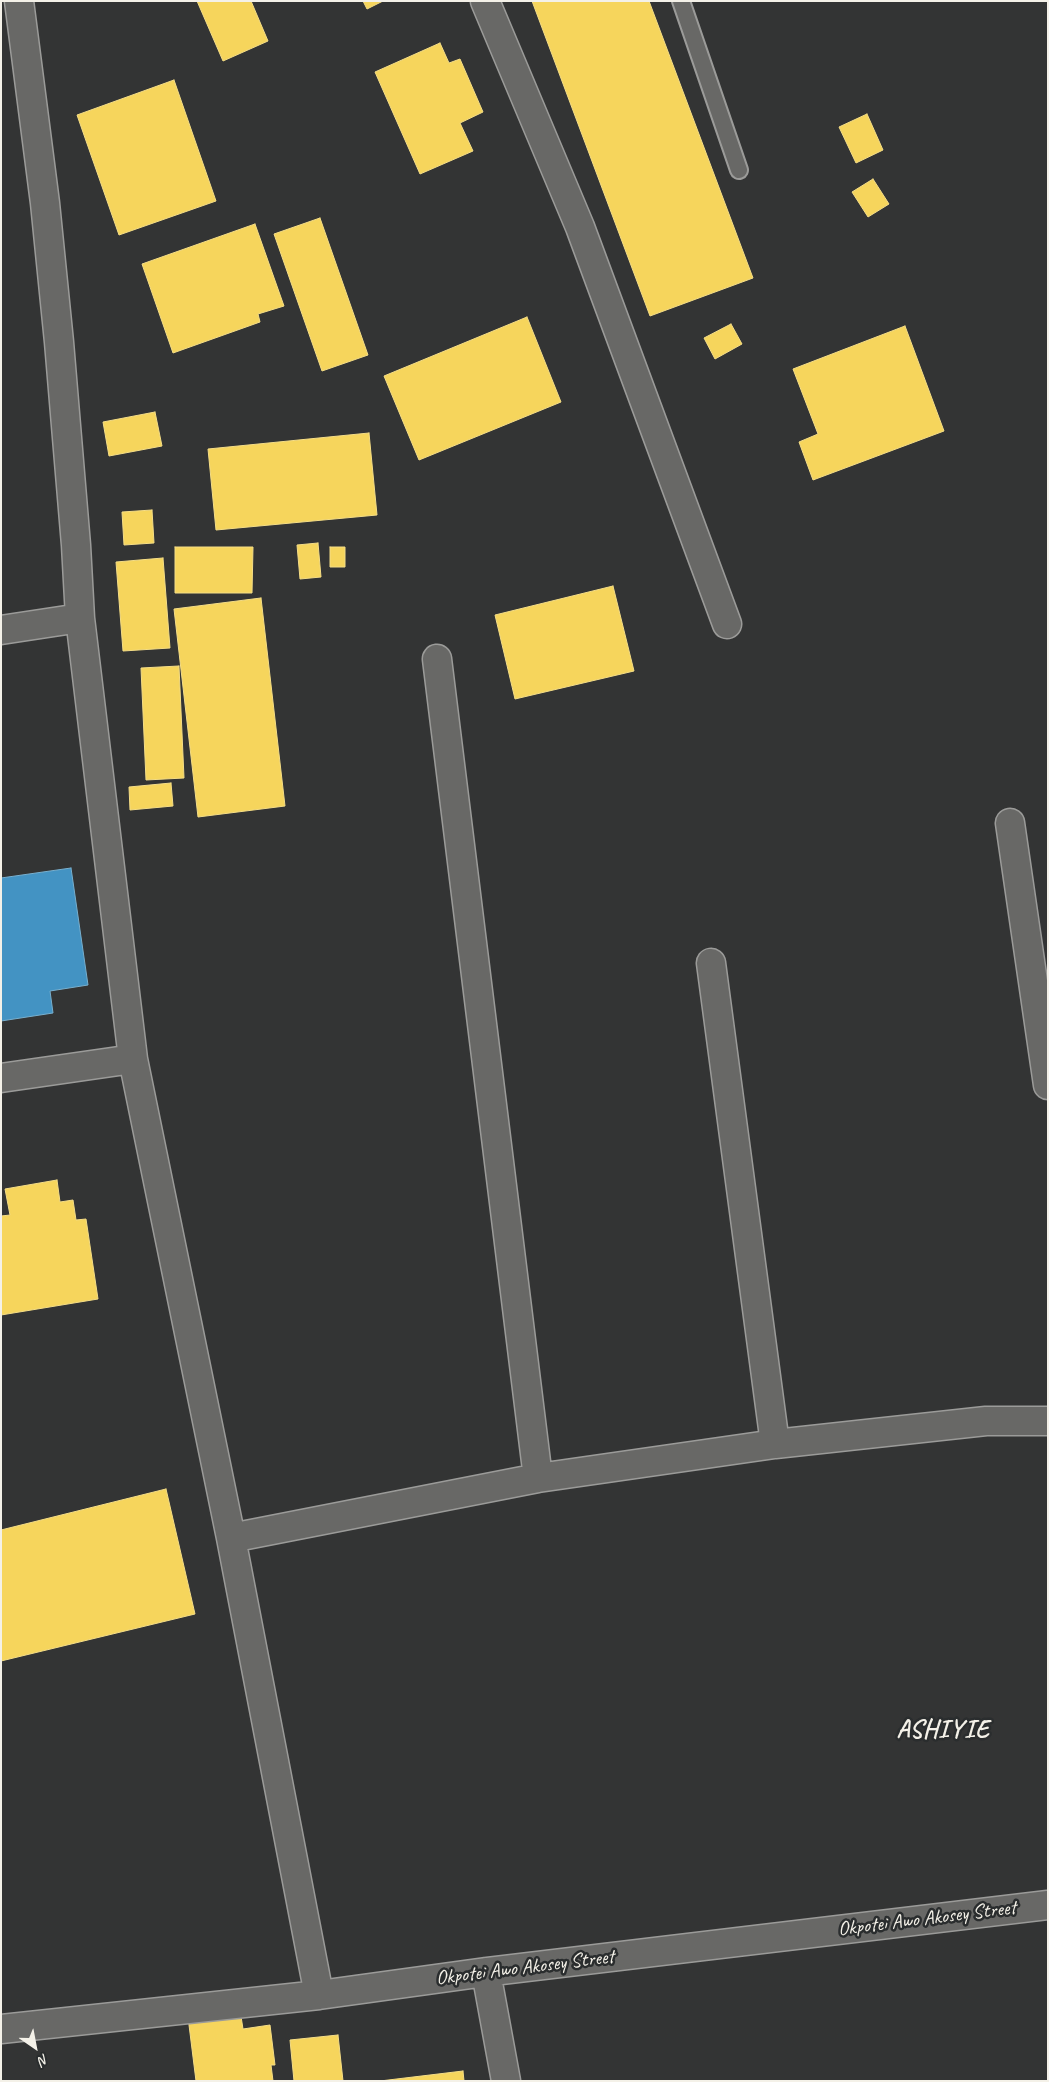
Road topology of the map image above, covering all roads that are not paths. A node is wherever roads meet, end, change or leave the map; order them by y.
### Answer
1 (19, 1) edge
2 (485, 1) edge
3 (681, 1) edge
4 (739, 170) dead end
5 (80, 618) junction
6 (727, 624) dead end
7 (1, 630) edge
8 (437, 659) dead end
9 (1010, 823) dead end
10 (711, 963) dead end
11 (133, 1059) junction
12 (1, 1078) edge
13 (1048, 1085) edge
14 (1048, 1421) edge
15 (775, 1444) junction
16 (538, 1478) junction
17 (231, 1538) junction
18 (1048, 1905) edge
19 (486, 1972) junction
20 (319, 1995) junction
21 (1, 2029) edge
22 (506, 2081) edge

1 - 5 street
2 - 6 street
3 - 4 lane
5 - 7 street
5 - 11 street
8 - 16 street
9 - 13 street
10 - 15 street
11 - 12 street
11 - 17 street
14 - 15 street
15 - 16 street
16 - 17 street
17 - 20 street
18 - 19 street, Okpotei Awo Akosey Street
19 - 20 street, Okpotei Awo Akosey Street
19 - 22 street
20 - 21 street, Okpotei Awo Akosey Street

